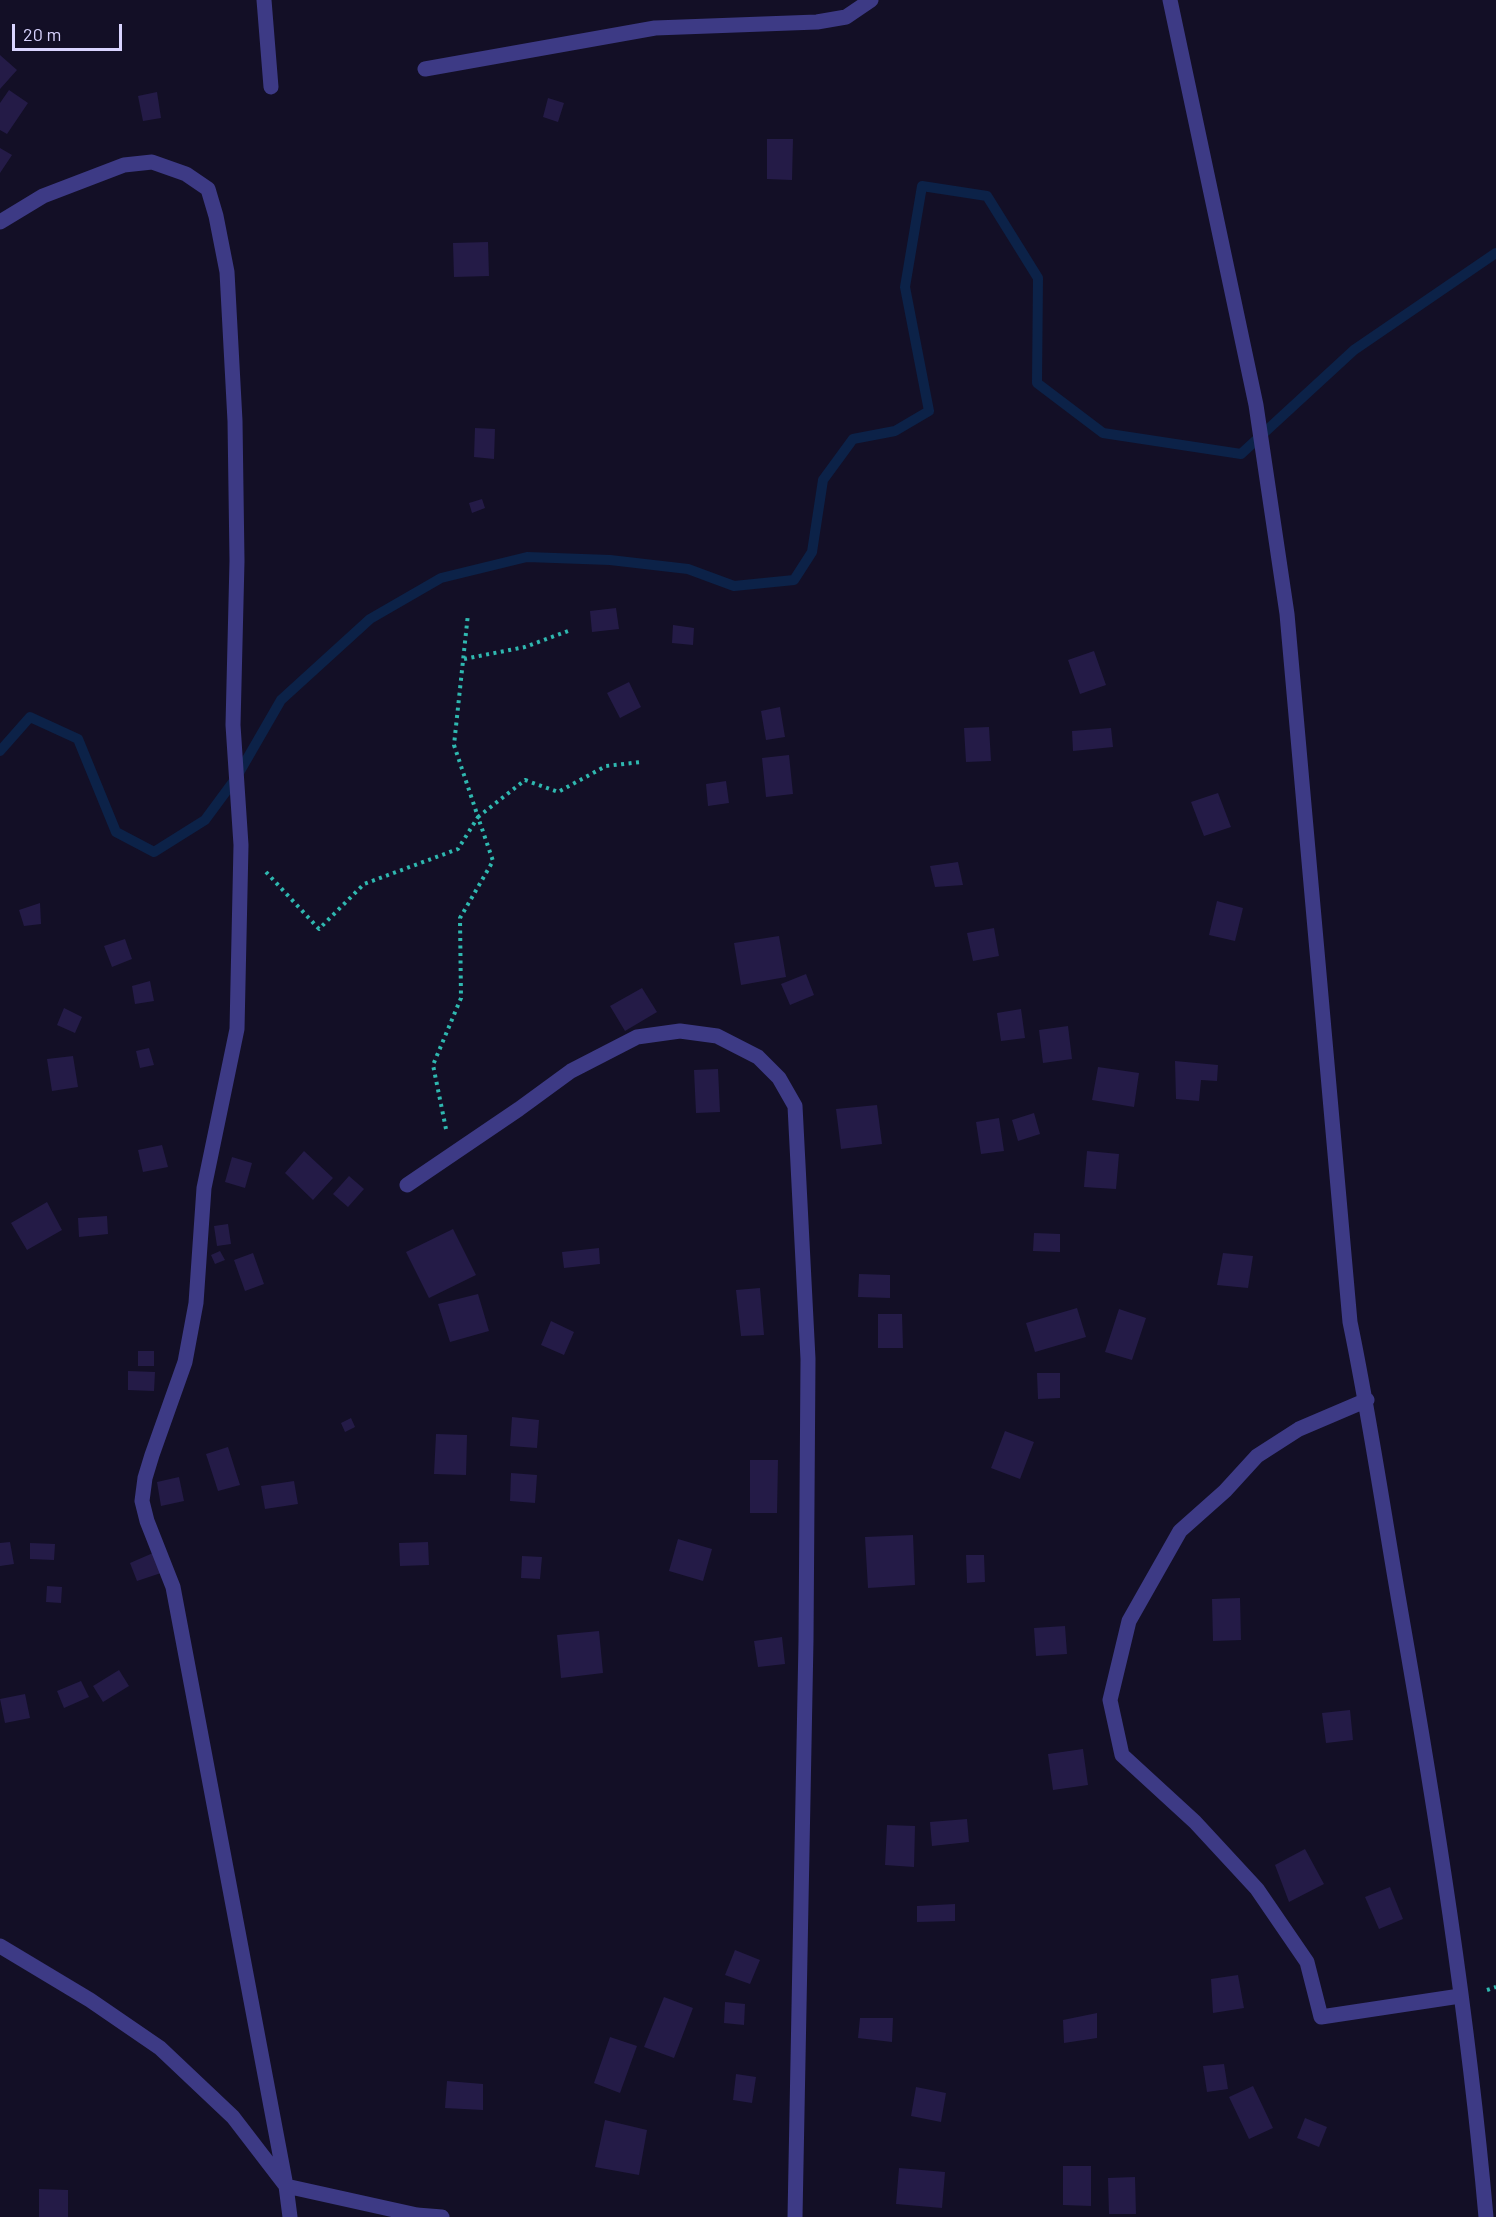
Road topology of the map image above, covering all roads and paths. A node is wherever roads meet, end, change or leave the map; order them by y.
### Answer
1 (264, 0) edge
2 (871, 0) edge
3 (1170, 0) edge
4 (425, 69) dead end
5 (271, 87) dead end
6 (0, 222) edge
7 (468, 614) dead end
8 (568, 632) dead end
9 (464, 659) junction
10 (641, 762) dead end
11 (478, 817) junction
12 (241, 845) junction
13 (451, 1156) junction
14 (407, 1185) dead end
15 (1367, 1400) junction
16 (0, 1946) edge
17 (1460, 1996) junction
18 (286, 2186) junction
19 (290, 2217) edge
20 (442, 2217) edge
21 (795, 2217) edge
22 (1486, 2217) edge

1 - 5 street
2 - 4 street
3 - 15 street
6 - 12 street
7 - 9 path
8 - 9 path
9 - 11 path
10 - 11 path
11 - 12 path
11 - 13 path
12 - 18 street
13 - 14 street
13 - 21 street
15 - 17 street
15 - 17 street
16 - 18 street
17 - 22 street
18 - 19 street
18 - 20 street

